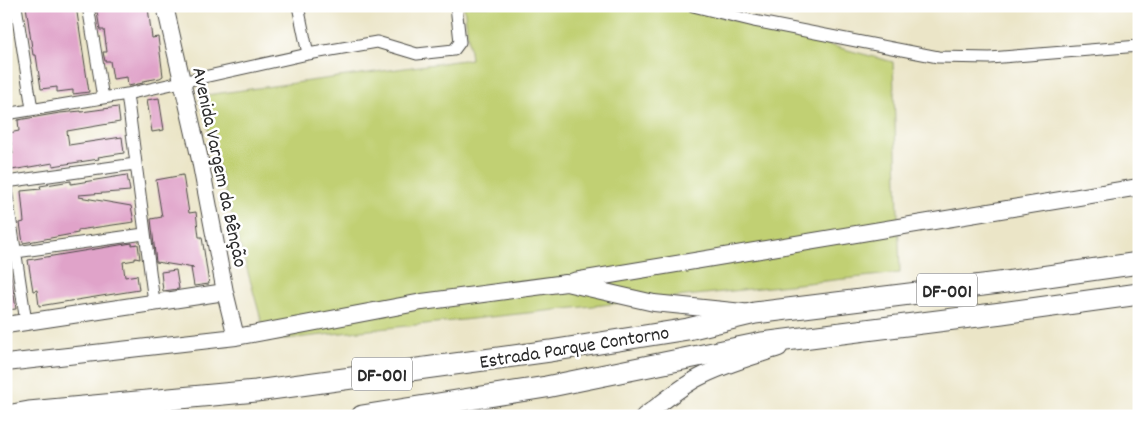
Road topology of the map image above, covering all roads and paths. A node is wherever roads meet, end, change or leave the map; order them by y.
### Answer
1 (16, 6) edge
2 (88, 6) edge
3 (165, 6) edge
4 (298, 6) edge
5 (456, 6) edge
6 (693, 6) edge
7 (1139, 46) edge
8 (308, 54) junction
9 (182, 83) junction
10 (127, 94) junction
11 (103, 98) junction
12 (32, 109) junction
13 (6, 114) edge
14 (135, 164) junction
15 (6, 182) edge
16 (1139, 187) edge
17 (6, 188) edge
18 (144, 234) junction
19 (16, 252) junction
20 (1139, 263) edge
21 (566, 283) junction
22 (999, 283) junction
23 (225, 292) junction
24 (1139, 294) edge
25 (154, 302) junction
26 (755, 313) junction
27 (1002, 313) junction
28 (26, 322) junction
29 (6, 325) edge
30 (822, 335) junction
31 (236, 337) junction
32 (6, 363) edge
33 (7, 416) edge
34 (362, 416) edge
35 (644, 416) edge

1 - 12 street
2 - 11 street
3 - 9 main road, Avenida Vargem da Bênção
4 - 8 street
5 - 8 street
6 - 7 street
8 - 9 street
9 - 10 street
9 - 23 main road, Avenida Vargem da Bênção
10 - 11 street
10 - 14 street
11 - 12 street
12 - 13 street
14 - 15 street
14 - 18 street
16 - 21 main road
17 - 19 street
18 - 19 street
18 - 25 street
19 - 28 street
20 - 22 highway, Estrada Parque Contorno / DF-001
21 - 26 main road
21 - 31 main road
22 - 26 highway, Estrada Parque Contorno / DF-001
22 - 27 highway
23 - 25 main road
23 - 31 main road, Avenida Vargem da Bênção
24 - 27 highway, Estrada Parque Contorno / DF-001
25 - 28 main road
26 - 33 highway, Estrada Parque Contorno / DF-001
27 - 30 highway, Estrada Parque Contorno / DF-001
28 - 29 main road
30 - 34 highway, Estrada Parque Contorno / DF-001
30 - 35 main road
31 - 32 main road

